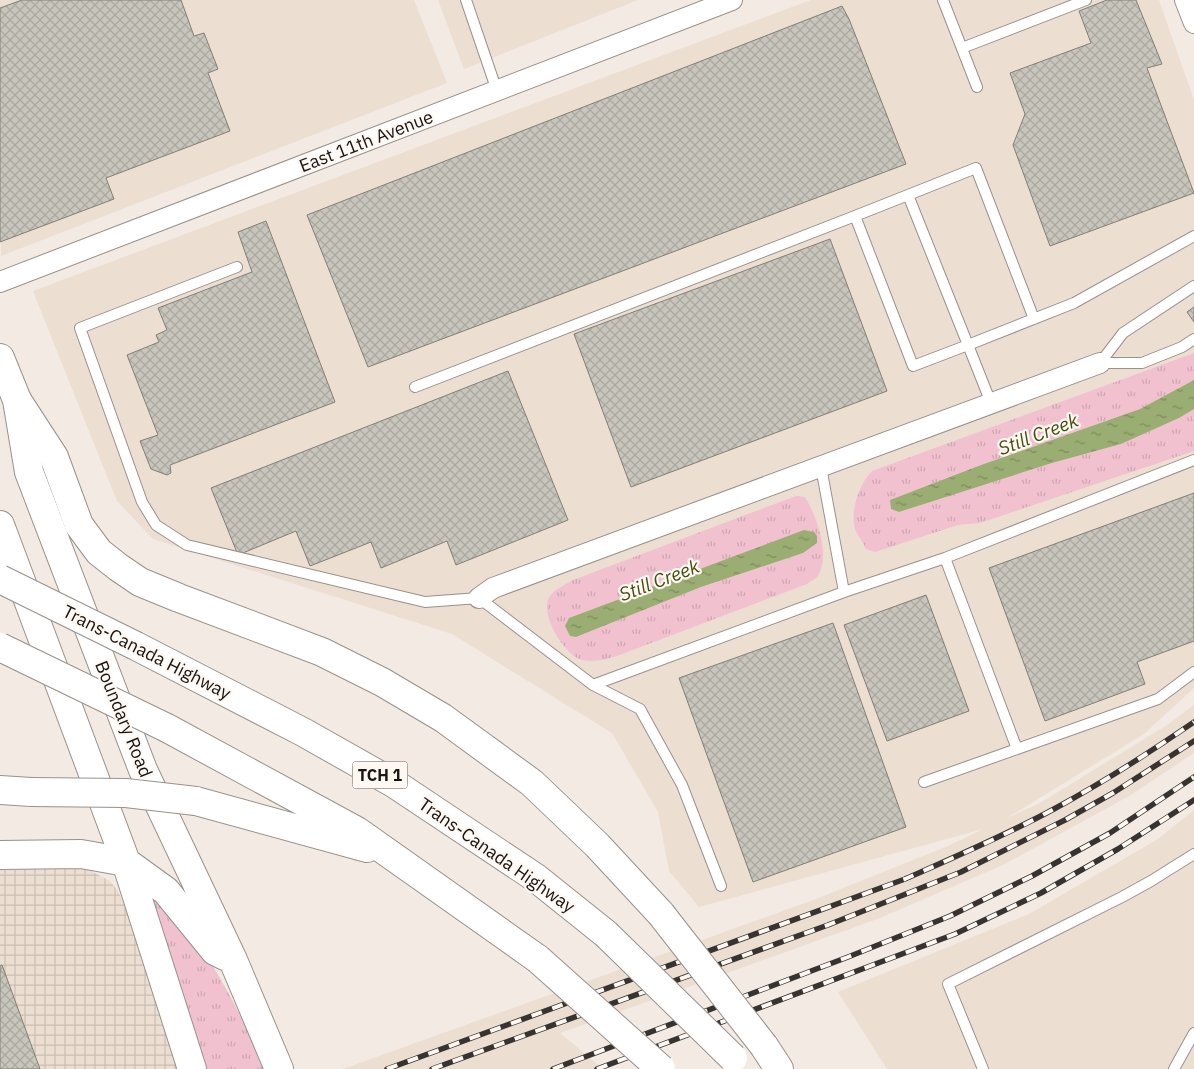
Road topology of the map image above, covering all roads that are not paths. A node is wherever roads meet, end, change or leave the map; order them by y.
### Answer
1 (466, 0) edge
2 (732, 0) edge
3 (944, 0) edge
4 (1086, 0) edge
5 (1186, 0) edge
6 (1194, 22) edge
7 (962, 48) junction
8 (977, 86) dead end
9 (497, 91) junction
10 (908, 195) junction
11 (855, 216) junction
12 (1194, 236) edge
13 (237, 268) dead end
14 (0, 282) edge
15 (1194, 286) edge
16 (1034, 318) junction
17 (1194, 339) edge
18 (968, 345) junction
19 (0, 358) edge
20 (1100, 363) junction
21 (415, 387) dead end
22 (16, 400) junction
23 (991, 403) junction
24 (1194, 460) edge
25 (821, 466) junction
26 (0, 525) edge
27 (946, 558) junction
28 (0, 579) edge
29 (844, 592) junction
30 (479, 598) junction
31 (0, 647) edge
32 (1194, 672) edge
33 (593, 685) junction
34 (1017, 749) junction
35 (924, 782) dead end
36 (0, 790) edge
37 (390, 854) junction
38 (1194, 854) edge
39 (0, 855) edge
40 (126, 862) junction
41 (721, 886) dead end
42 (233, 960) junction
43 (1194, 1033) edge
44 (739, 1063) edge
45 (192, 1069) edge
46 (279, 1069) edge
47 (661, 1069) edge
48 (779, 1069) edge
49 (983, 1069) edge
50 (1174, 1069) edge

1 - 9 lane
2 - 9 street, East 11th Avenue
3 - 7 lane
4 - 7 lane
5 - 6 street
7 - 8 lane
9 - 14 street, East 11th Avenue
10 - 11 lane
10 - 16 lane
10 - 18 lane
11 - 18 lane
11 - 21 lane
12 - 16 lane
13 - 30 lane
15 - 20 lane
16 - 18 lane
17 - 20 lane
18 - 23 lane
19 - 22 main road, Boundary Road
20 - 23 street
22 - 42 main road, Boundary Road
22 - 48 main road, bridge
23 - 25 street
24 - 27 lane
25 - 29 lane
25 - 30 street
26 - 40 main road
27 - 29 lane
27 - 34 lane
28 - 44 main road, Trans-Canada Highway / TCH 1, bridge
29 - 33 lane
30 - 33 lane
31 - 37 main road, bridge
32 - 34 lane
33 - 41 lane
34 - 35 lane
36 - 37 main road, bridge
37 - 47 main road, bridge
38 - 49 lane
39 - 40 main road
40 - 42 main road
40 - 45 main road
42 - 46 main road, Boundary Road
43 - 50 lane

